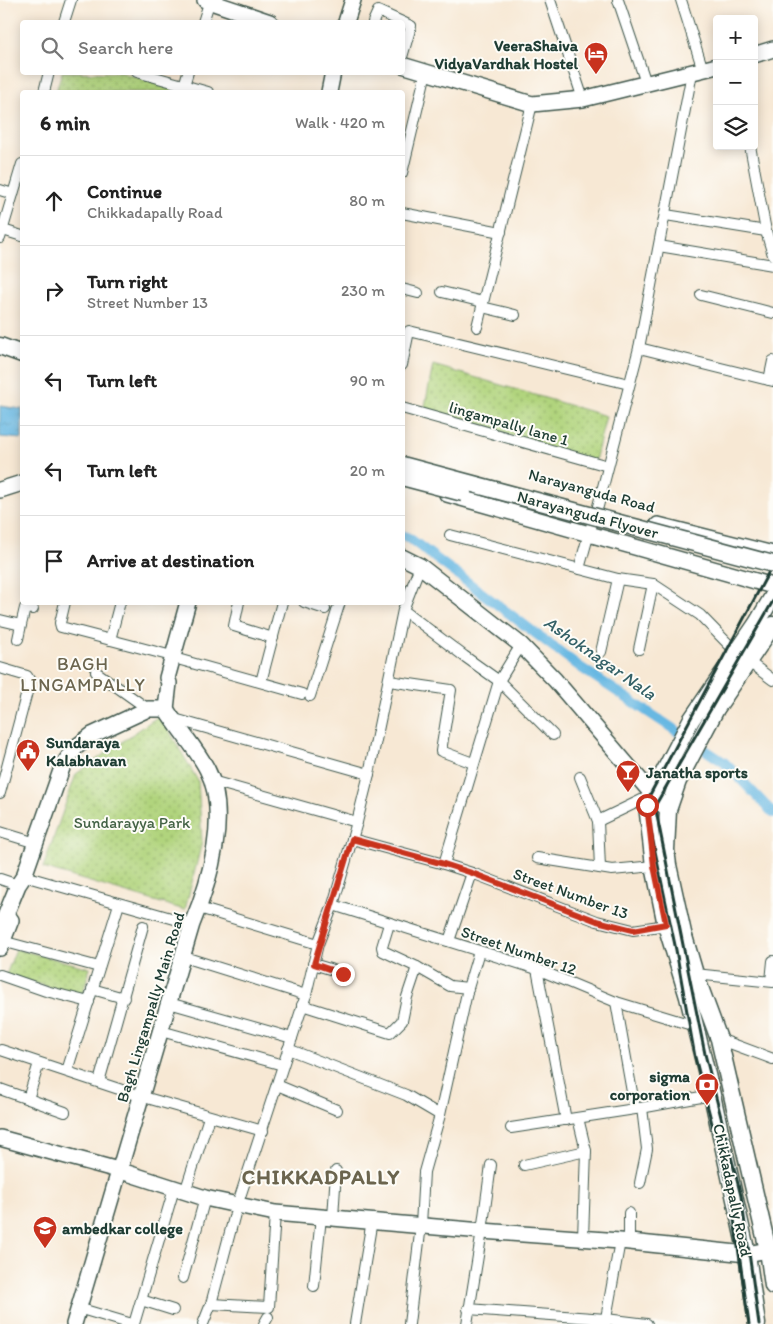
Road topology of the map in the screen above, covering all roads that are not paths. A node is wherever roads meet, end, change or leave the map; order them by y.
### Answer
1 (71, 0) edge
2 (208, 0) edge
3 (353, 0) edge
4 (550, 0) edge
5 (618, 0) edge
6 (681, 0) edge
7 (65, 20) edge
8 (203, 20) edge
9 (264, 20) edge
10 (347, 20) edge
11 (374, 20) edge
12 (398, 20) edge
13 (405, 23) edge
14 (405, 47) edge
15 (773, 49) edge
16 (758, 53) edge
17 (405, 67) edge
18 (704, 70) edge
19 (426, 72) junction
20 (48, 75) edge
21 (147, 75) edge
22 (187, 75) edge
23 (332, 75) edge
24 (646, 83) junction
25 (184, 86) junction
26 (44, 90) edge
27 (200, 90) edge
28 (329, 90) edge
29 (583, 98) junction
30 (532, 104) junction
31 (751, 150) edge
32 (405, 160) edge
33 (20, 174) edge
34 (0, 190) edge
35 (13, 194) junction
36 (405, 214) edge
37 (666, 215) junction
38 (2, 229) edge
39 (766, 230) junction
40 (501, 232) junction
41 (20, 235) edge
42 (659, 246) junction
43 (773, 255) edge
44 (773, 265) edge
45 (405, 290) edge
46 (442, 292) dead end
47 (418, 293) dead end
48 (701, 295) dead end
49 (483, 304) junction
50 (773, 312) edge
51 (515, 315) dead end
52 (477, 327) dead end
53 (0, 334) edge
54 (20, 341) edge
55 (0, 346) edge
56 (639, 348) junction
57 (405, 350) edge
58 (20, 353) edge
59 (773, 362) edge
60 (771, 380) edge
61 (629, 384) junction
62 (405, 409) edge
63 (405, 459) edge
64 (405, 466) edge
65 (608, 466) junction
66 (405, 478) edge
67 (405, 483) edge
68 (20, 484) edge
69 (0, 490) edge
70 (597, 510) junction
71 (588, 534) junction
72 (450, 535) dead end
73 (773, 554) edge
74 (405, 558) edge
75 (773, 564) edge
76 (420, 566) junction
77 (580, 569) junction
78 (773, 573) edge
79 (618, 579) junction
80 (653, 584) junction
81 (773, 586) edge
82 (773, 596) edge
83 (64, 605) edge
84 (119, 605) edge
85 (187, 605) edge
86 (195, 605) edge
87 (238, 605) edge
88 (281, 605) edge
89 (313, 605) edge
90 (339, 605) edge
91 (405, 605) edge
92 (405, 605) edge
93 (33, 609) dead end
94 (325, 609) dead end
95 (403, 610) junction
96 (0, 620) edge
97 (21, 625) junction
98 (773, 625) edge
99 (273, 638) junction
100 (18, 639) dead end
101 (110, 640) junction
102 (521, 645) junction
103 (639, 649) dead end
104 (600, 652) dead end
105 (177, 658) junction
106 (743, 658) junction
107 (0, 668) edge
108 (96, 672) dead end
109 (773, 680) edge
110 (389, 681) junction
111 (499, 681) junction
112 (261, 682) junction
113 (148, 708) junction
114 (168, 713) junction
115 (552, 735) dead end
116 (473, 763) junction
117 (369, 774) junction
118 (580, 777) dead end
119 (212, 781) junction
120 (0, 793) edge
121 (653, 795) junction
122 (668, 810) junction
123 (357, 822) junction
124 (598, 822) junction
125 (0, 832) edge
126 (352, 839) junction
127 (36, 843) junction
128 (537, 858) dead end
129 (444, 864) junction
130 (654, 866) junction
131 (600, 868) junction
132 (472, 873) junction
133 (0, 880) edge
134 (21, 881) junction
135 (119, 904) junction
136 (333, 905) junction
137 (199, 908) junction
138 (192, 924) junction
139 (389, 924) junction
140 (666, 924) junction
141 (143, 926) dead end
142 (1, 933) edge
143 (449, 941) junction
144 (318, 944) junction
145 (478, 950) junction
146 (184, 957) junction
147 (773, 961) edge
148 (314, 964) junction
149 (99, 967) junction
150 (417, 967) junction
151 (537, 969) junction
152 (343, 974) dead end
153 (695, 974) junction
154 (0, 975) edge
155 (772, 981) edge
156 (468, 988) junction
157 (92, 989) junction
158 (124, 998) junction
159 (304, 1000) junction
160 (89, 1002) junction
161 (616, 1002) junction
162 (169, 1004) junction
163 (695, 1026) junction
164 (162, 1031) junction
165 (292, 1038) junction
166 (719, 1038) junction
167 (1, 1050) edge
168 (288, 1050) junction
169 (773, 1059) edge
170 (40, 1063) junction
171 (283, 1065) junction
172 (67, 1071) junction
173 (99, 1082) junction
174 (277, 1084) junction
175 (0, 1089) edge
176 (712, 1095) junction
177 (140, 1096) junction
178 (28, 1099) junction
179 (639, 1109) junction
180 (337, 1110) dead end
181 (65, 1112) dead end
182 (440, 1115) junction
183 (209, 1116) junction
184 (578, 1118) junction
185 (566, 1120) junction
186 (511, 1128) dead end
187 (263, 1131) junction
188 (0, 1138) edge
189 (586, 1152) junction
190 (524, 1165) dead end
191 (491, 1166) dead end
192 (118, 1170) junction
193 (336, 1171) dead end
194 (640, 1183) dead end
195 (180, 1190) junction
196 (205, 1198) junction
197 (237, 1206) junction
198 (629, 1212) dead end
199 (275, 1213) junction
200 (327, 1218) junction
201 (372, 1220) junction
202 (767, 1221) edge
203 (421, 1226) junction
204 (482, 1231) junction
205 (583, 1238) junction
206 (625, 1241) junction
207 (768, 1250) junction
208 (747, 1254) junction
209 (183, 1278) dead end
210 (314, 1286) dead end
211 (773, 1286) edge
212 (140, 1300) junction
213 (211, 1304) junction
214 (78, 1308) junction
215 (468, 1309) junction
216 (173, 1310) dead end
217 (606, 1322) edge
218 (74, 1324) edge
219 (133, 1324) edge
220 (203, 1324) edge
221 (354, 1324) edge
222 (409, 1324) edge
223 (466, 1324) edge
224 (646, 1324) edge
225 (758, 1324) edge

1 - 7 street
2 - 8 street
2 - 9 street
3 - 10 street
4 - 29 street
5 - 24 street
6 - 18 street
11 - 12 street
13 - 14 street
15 - 16 street
17 - 19 street
18 - 24 street
18 - 37 street
19 - 30 street
19 - 32 street
20 - 26 street
21 - 25 street
22 - 25 street
23 - 28 street
24 - 29 street
25 - 27 street
29 - 30 street
30 - 40 street
31 - 39 street
33 - 35 street
34 - 35 street
35 - 38 street
36 - 40 street
37 - 39 street
37 - 42 street
38 - 41 street
39 - 43 street
40 - 49 street
42 - 44 street
42 - 56 street
45 - 47 street
46 - 49 street
48 - 50 street
49 - 51 street
49 - 52 street
53 - 54 main road
55 - 58 main road
56 - 60 street
56 - 61 street
57 - 61 street
59 - 60 street
61 - 65 street
62 - 65 street, lingampally lane 1
63 - 70 street, Narayanguda Road
64 - 75 main road, Narayanguda Flyover, bridge
65 - 70 street
66 - 78 main road, Narayanguda Flyover, bridge
67 - 71 street
68 - 69 street
70 - 71 street
70 - 73 street, Narayanguda Road
71 - 77 street
71 - 81 street
72 - 77 street
74 - 76 street
76 - 91 street
76 - 102 street
77 - 79 street
79 - 80 street
79 - 104 street
80 - 103 street
80 - 106 street
82 - 106 main road
83 - 101 street
84 - 101 street
85 - 105 street
86 - 105 street
87 - 99 street
88 - 99 street
89 - 94 street
90 - 112 street
92 - 95 street
93 - 97 street
95 - 110 street
95 - 111 street
96 - 97 street
97 - 100 street
98 - 106 main road
99 - 112 street
101 - 105 street
102 - 111 street
102 - 121 street
105 - 112 street
105 - 114 street
106 - 109 street
106 - 121 main road, Chikkadapally Road
106 - 122 main road, Chikkadapally Road
107 - 120 street
108 - 113 street
110 - 116 street
110 - 117 street
111 - 115 street
111 - 116 street
113 - 114 street
113 - 127 street
114 - 117 street
114 - 119 street, Bagh Lingampally Main Road
116 - 129 street
117 - 123 street
118 - 124 street
119 - 123 street
119 - 137 street, Bagh Lingampally Main Road
121 - 122 street
121 - 124 street
121 - 130 main road, Chikkadapally Road
122 - 153 main road, Chikkadapally Road
123 - 126 street
124 - 131 street
125 - 127 street
126 - 129 street, Street Number 13
126 - 136 street
127 - 134 street
128 - 131 street
129 - 132 street, Street Number 13
130 - 131 street
130 - 140 main road, Chikkadapally Road
132 - 140 street, Street Number 13
132 - 143 street
133 - 134 street
134 - 135 street
134 - 142 street
135 - 138 street
135 - 149 street
136 - 139 street, Street Number 12
136 - 144 street
137 - 138 street, Bagh Lingampally Main Road
137 - 144 street
138 - 146 street, Bagh Lingampally Main Road
139 - 143 street, Street Number 12
139 - 150 street
140 - 163 main road, Chikkadapally Road
141 - 158 street
142 - 149 street
143 - 145 street, Street Number 12
144 - 148 street
145 - 151 street, Street Number 12
145 - 156 street
146 - 159 street
146 - 162 street, Bagh Lingampally Main Road
147 - 155 street
148 - 152 street
148 - 159 street
149 - 157 street
150 - 156 street
150 - 159 street
151 - 161 street, Street Number 12
151 - 185 street
153 - 155 street
153 - 166 main road, Chikkadapally Road
154 - 160 street
156 - 182 street
157 - 158 street
157 - 160 street
158 - 173 street
159 - 165 street
160 - 172 street
161 - 163 street, Street Number 12
161 - 179 street
162 - 164 street, Bagh Lingampally Main Road
162 - 165 street
163 - 176 main road, Chikkadapally Road
164 - 171 street
164 - 177 street, Bagh Lingampally Main Road
165 - 168 street
166 - 169 street
166 - 202 main road, Chikkadapally Road
167 - 170 street
168 - 171 street
168 - 182 street
170 - 172 street
170 - 178 street
171 - 174 street
172 - 173 street
173 - 177 street
174 - 180 street
174 - 187 street
175 - 178 street
176 - 179 street
176 - 208 main road, Chikkadapally Road
177 - 183 street
177 - 192 street, Bagh Lingampally Main Road
178 - 181 street
179 - 184 street
179 - 194 street
182 - 203 street
183 - 187 street
183 - 195 street
184 - 185 street
184 - 189 street
185 - 186 street
187 - 197 street
188 - 192 street
189 - 190 street
189 - 205 street
191 - 204 street
192 - 195 street
192 - 214 street, Bagh Lingampally Main Road
193 - 200 street
195 - 196 street
195 - 212 street
196 - 197 street
196 - 209 street
197 - 199 street
197 - 213 street
198 - 206 street
199 - 200 street
199 - 213 street
200 - 201 street
200 - 210 street
201 - 203 street
201 - 221 street
202 - 207 main road, Chikkadapally Road
203 - 204 street
203 - 222 street
204 - 205 street
204 - 215 street
205 - 206 street
206 - 208 street
206 - 217 street
207 - 208 street
207 - 211 main road, Chikkadapally Road
208 - 225 main road, Chikkadapally Road
212 - 216 street
212 - 219 street
213 - 220 street
214 - 218 street, Bagh Lingampally Main Road
214 - 219 street
215 - 217 street
215 - 223 street
217 - 224 street

